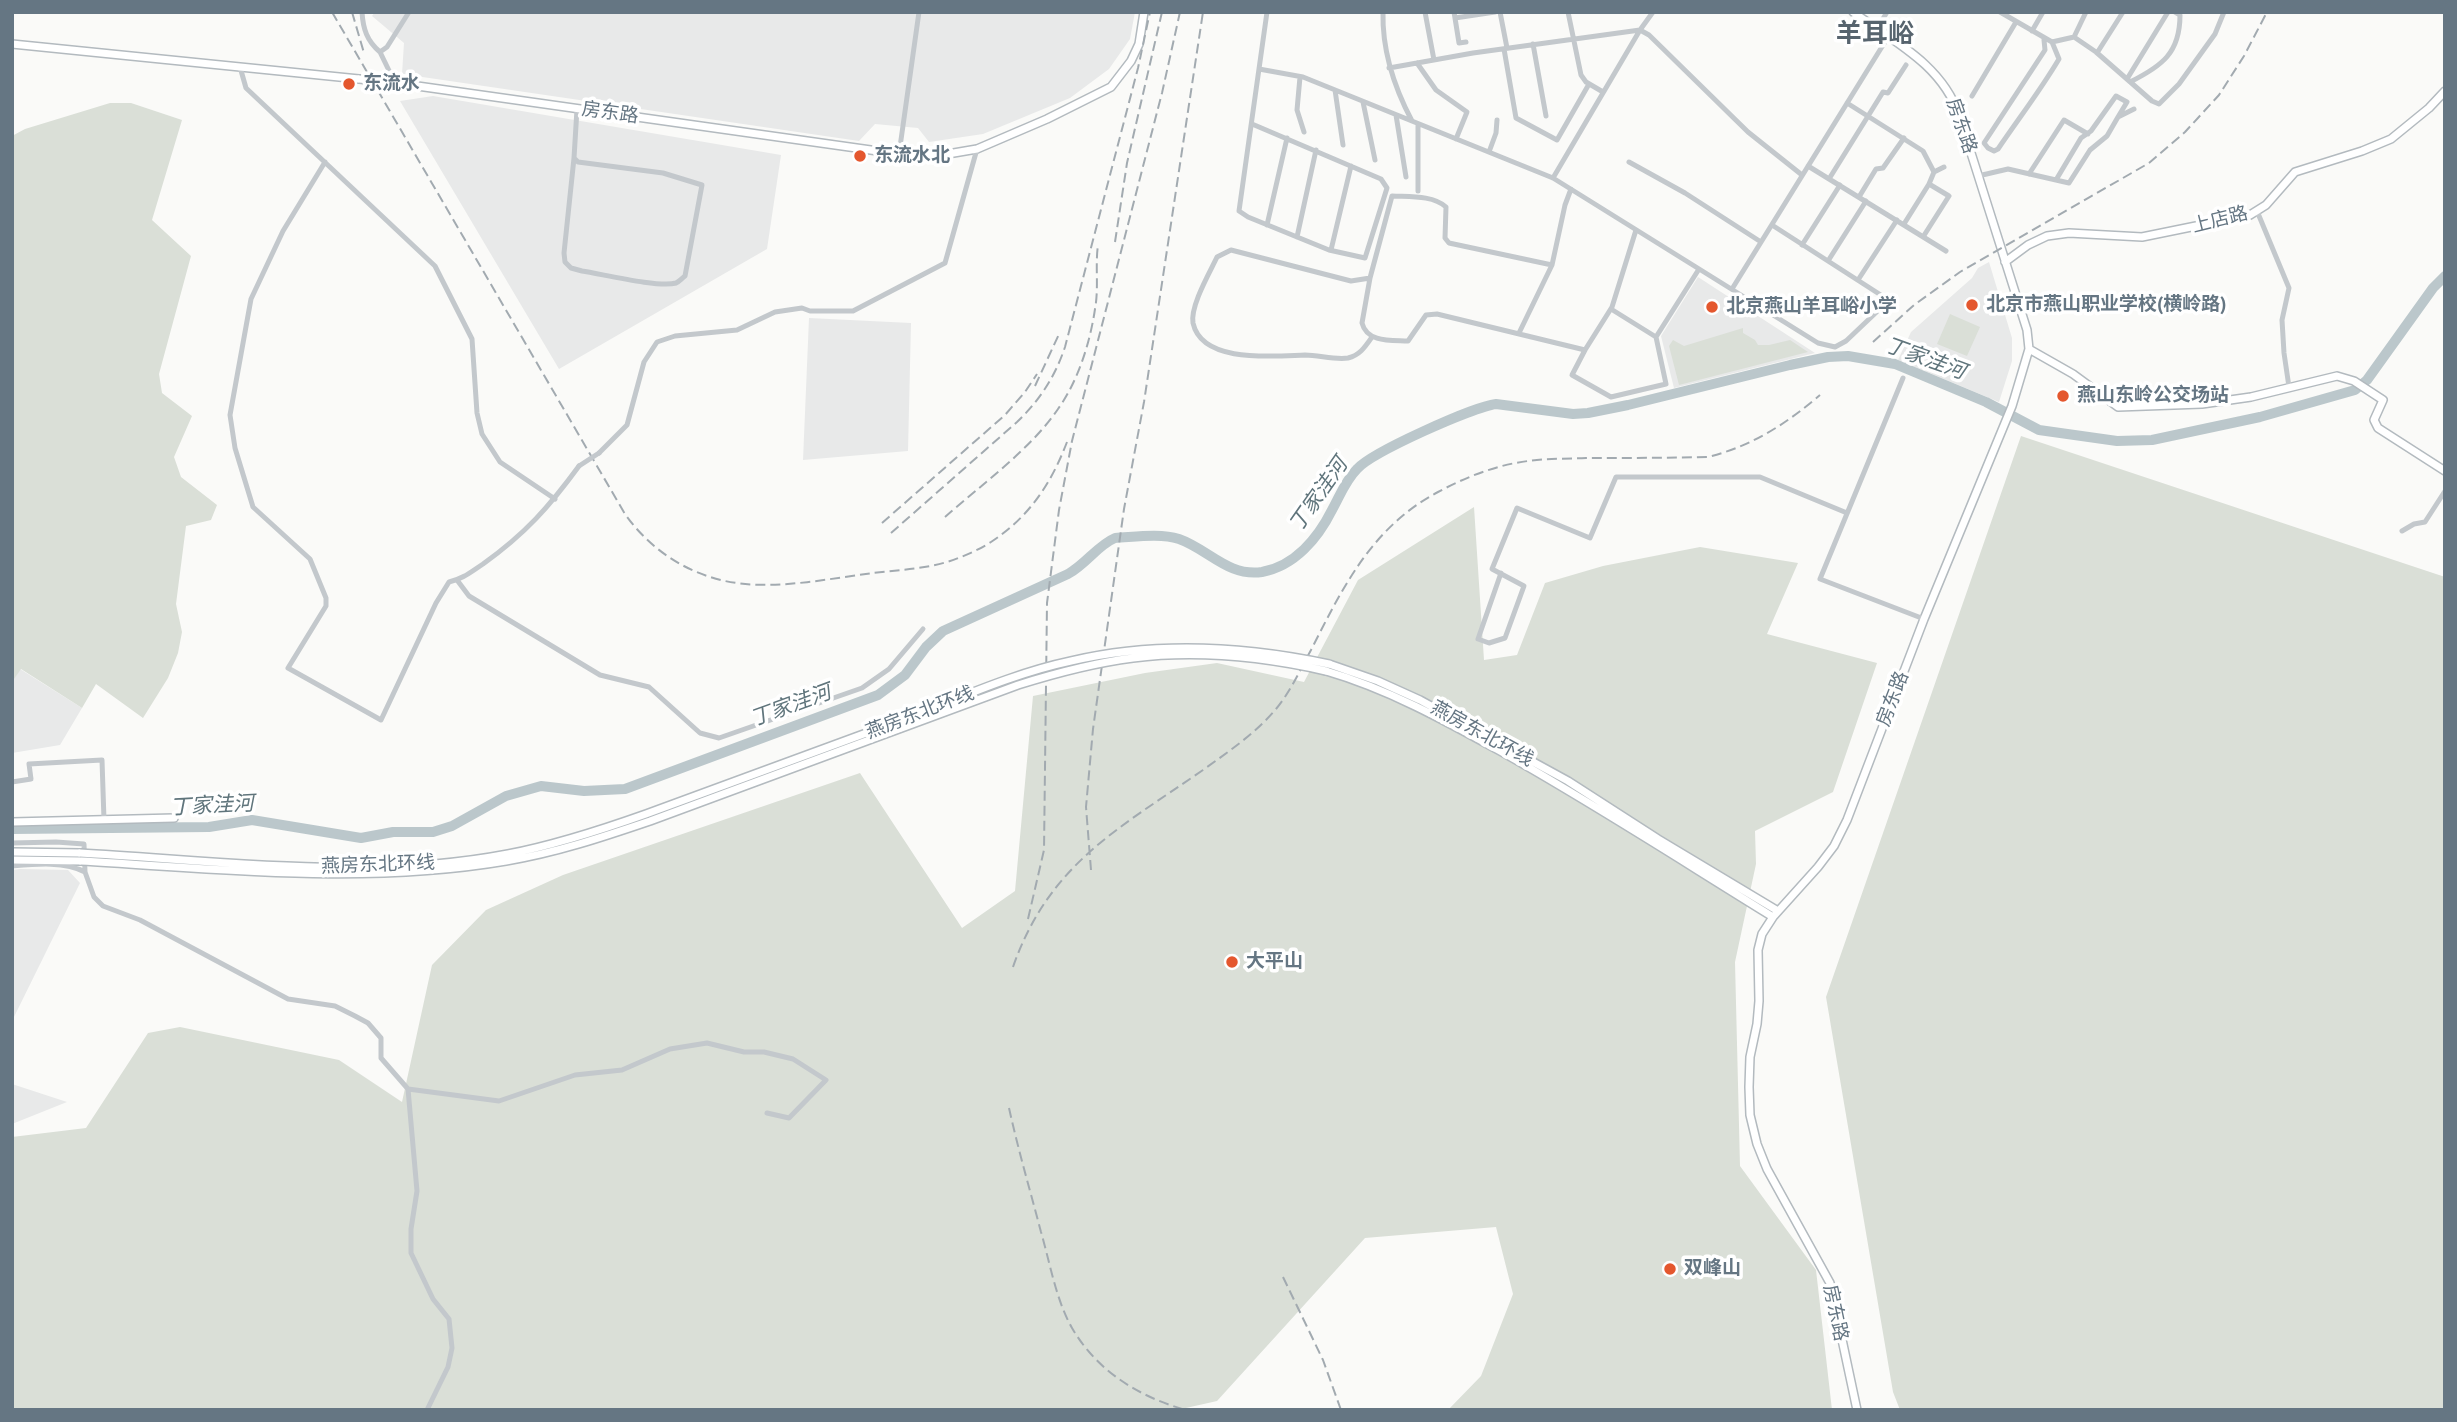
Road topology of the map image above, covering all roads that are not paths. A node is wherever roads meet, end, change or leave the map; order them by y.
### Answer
1 (362, 12) edge
2 (409, 12) edge
3 (919, 12) edge
4 (1144, 12) edge
5 (1267, 12) edge
6 (1383, 12) edge
7 (1425, 12) edge
8 (1498, 12) edge
9 (1568, 12) edge
10 (1653, 12) edge
11 (1853, 12) edge
12 (1887, 12) edge
13 (2000, 12) edge
14 (2043, 12) edge
15 (2086, 12) edge
16 (2123, 12) edge
17 (2168, 12) edge
18 (2175, 12) edge
19 (2212, 12) edge
20 (1455, 15) edge
21 (2222, 15) edge
22 (2016, 22) junction
23 (1877, 29) junction
24 (1640, 30) junction
25 (2032, 31) junction
26 (1888, 37) junction
27 (2074, 37) junction
28 (1573, 38) junction
29 (2044, 40) junction
30 (1466, 42) dead end
31 (2052, 42) junction
32 (12, 44) edge
33 (1533, 44) junction
34 (1506, 48) junction
35 (380, 52) junction
36 (2097, 53) junction
37 (1434, 60) junction
38 (1418, 63) junction
39 (1906, 65) dead end
40 (240, 67) junction
41 (1390, 68) junction
42 (1259, 69) junction
43 (1300, 77) junction
44 (2128, 80) junction
45 (392, 83) junction
46 (1589, 84) junction
47 (1335, 90) junction
48 (2445, 91) edge
49 (1604, 92) junction
50 (1972, 96) dead end
51 (1363, 102) junction
52 (1847, 103) junction
53 (577, 109) junction
54 (2134, 109) dead end
55 (1396, 115) junction
56 (1546, 116) dead end
57 (1868, 116) junction
58 (2118, 117) junction
59 (1497, 120) dead end
60 (1415, 123) junction
61 (1252, 124) junction
62 (1304, 132) dead end
63 (2088, 134) junction
64 (1287, 138) junction
65 (1903, 138) junction
66 (1456, 139) junction
67 (1343, 145) dead end
68 (976, 149) junction
69 (1317, 150) junction
70 (1489, 152) junction
71 (899, 154) junction
72 (574, 158) junction
73 (1375, 160) dead end
74 (325, 162) junction
75 (1629, 162) dead end
76 (1351, 166) junction
77 (1808, 166) junction
78 (1944, 167) dead end
79 (1934, 172) junction
80 (2029, 174) junction
81 (1802, 175) junction
82 (1978, 176) junction
83 (1406, 177) dead end
84 (1553, 178) junction
85 (1829, 179) junction
86 (2056, 180) junction
87 (1929, 184) junction
88 (1840, 185) junction
89 (1571, 189) junction
90 (1418, 191) dead end
91 (1859, 197) junction
92 (1866, 201) junction
93 (2257, 211) junction
94 (1897, 220) junction
95 (1903, 224) junction
96 (1266, 225) junction
97 (1772, 225) junction
98 (1636, 230) junction
99 (1297, 237) junction
100 (1923, 237) junction
101 (1761, 242) junction
102 (1802, 244) junction
103 (1331, 250) junction
104 (1946, 251) dead end
105 (1828, 261) junction
106 (2005, 262) junction
107 (1552, 265) junction
108 (1699, 269) junction
109 (1370, 278) junction
110 (1858, 280) junction
111 (1732, 289) junction
112 (1611, 309) junction
113 (1519, 333) junction
114 (1656, 337) junction
115 (1372, 338) junction
116 (2029, 349) junction
117 (1585, 350) junction
118 (1903, 378) dead end
119 (2289, 387) junction
120 (2445, 471) edge
121 (2445, 491) edge
122 (555, 499) junction
123 (1847, 513) junction
124 (2402, 531) dead end
125 (1501, 573) junction
126 (457, 580) junction
127 (1924, 619) junction
128 (923, 629) dead end
129 (12, 782) edge
130 (174, 818) dead end
131 (104, 820) junction
132 (12, 822) edge
133 (12, 843) edge
134 (12, 852) edge
135 (80, 857) junction
136 (12, 860) edge
137 (12, 866) edge
138 (85, 872) junction
139 (1775, 914) junction
140 (408, 1090) junction
141 (767, 1114) dead end
142 (427, 1410) edge
143 (1857, 1410) edge

1 - 35 street
2 - 35 street
3 - 71 street
4 - 68 main road, 房东路
5 - 42 street
6 - 41 street
7 - 37 street
8 - 20 street
8 - 34 street
9 - 28 street
10 - 24 street
11 - 23 main road, 房东路
12 - 23 street
13 - 22 street
14 - 25 street
15 - 27 street
16 - 36 street
17 - 44 street
18 - 44 street
19 - 21 street
20 - 30 street
21 - 44 street
22 - 25 street
22 - 50 street
23 - 26 main road, 房东路
24 - 28 street
24 - 49 street
24 - 81 street
25 - 29 street
26 - 52 street
26 - 82 main road, 房东路
27 - 31 street
27 - 36 street
28 - 33 street
28 - 46 street
29 - 31 street
29 - 31 street
32 - 40 main road, 房东路
33 - 34 street
33 - 56 street
34 - 37 street
34 - 46 street
35 - 45 street
36 - 44 street
37 - 38 street
38 - 41 street
38 - 66 street
39 - 57 street
40 - 45 main road, 房东路, bridge
40 - 74 street
41 - 60 street
42 - 43 street
42 - 61 street
43 - 47 street
43 - 62 street
45 - 53 main road, 房东路
46 - 49 street
47 - 51 street
47 - 67 street
48 - 93 main road, 上店路
49 - 84 street
51 - 55 street
51 - 73 street
52 - 57 street
52 - 77 street
53 - 71 main road, 房东路
53 - 72 street
54 - 58 street
55 - 60 street
55 - 83 street
57 - 65 street
57 - 85 street
58 - 63 street
58 - 86 street
59 - 70 street
60 - 66 street
60 - 90 street
61 - 64 street
61 - 96 street
63 - 80 street
63 - 86 street
64 - 69 street
64 - 96 street
65 - 79 street
65 - 91 street
66 - 70 street
68 - 71 main road, 房东路
68 - 122 street, bridge
69 - 76 street
69 - 99 street
70 - 84 street
72 - 72 street
74 - 122 street
74 - 126 street
75 - 101 street
76 - 103 street
76 - 103 street
77 - 81 street
77 - 85 street
78 - 79 street
79 - 87 street
80 - 82 street
80 - 86 street
81 - 97 street
82 - 106 main road, 房东路
84 - 89 street
85 - 88 street
87 - 95 street
87 - 100 street
88 - 91 street
88 - 102 street
89 - 98 street
89 - 107 street
91 - 92 street
92 - 94 street
92 - 105 street
93 - 106 main road, 上店路
93 - 119 street
94 - 95 street
94 - 110 street
95 - 100 street
96 - 99 street
97 - 101 street
97 - 102 street
98 - 108 street
98 - 112 street
99 - 103 street
100 - 104 street
101 - 111 street
102 - 105 street
105 - 110 street
106 - 116 main road, 房东路
107 - 109 street
107 - 113 street
108 - 111 street
108 - 114 street
109 - 115 street
109 - 115 street
110 - 111 street
112 - 114 street
112 - 117 street
113 - 115 street
113 - 117 street
114 - 117 street
116 - 119 main road
116 - 127 main road, 房东路
118 - 123 street
119 - 120 main road
121 - 124 street
122 - 126 street
123 - 125 street
123 - 127 street
125 - 125 street
126 - 128 street
127 - 139 main road, 房东路
129 - 131 street
130 - 131 main road
131 - 132 main road
133 - 138 street
134 - 135 main road, 燕房东北环线
135 - 136 main road, 燕房东北环线
135 - 139 main road, 燕房东北环线, bridge
137 - 138 street
138 - 140 street
139 - 143 main road, 房东路
140 - 141 street
140 - 142 street

